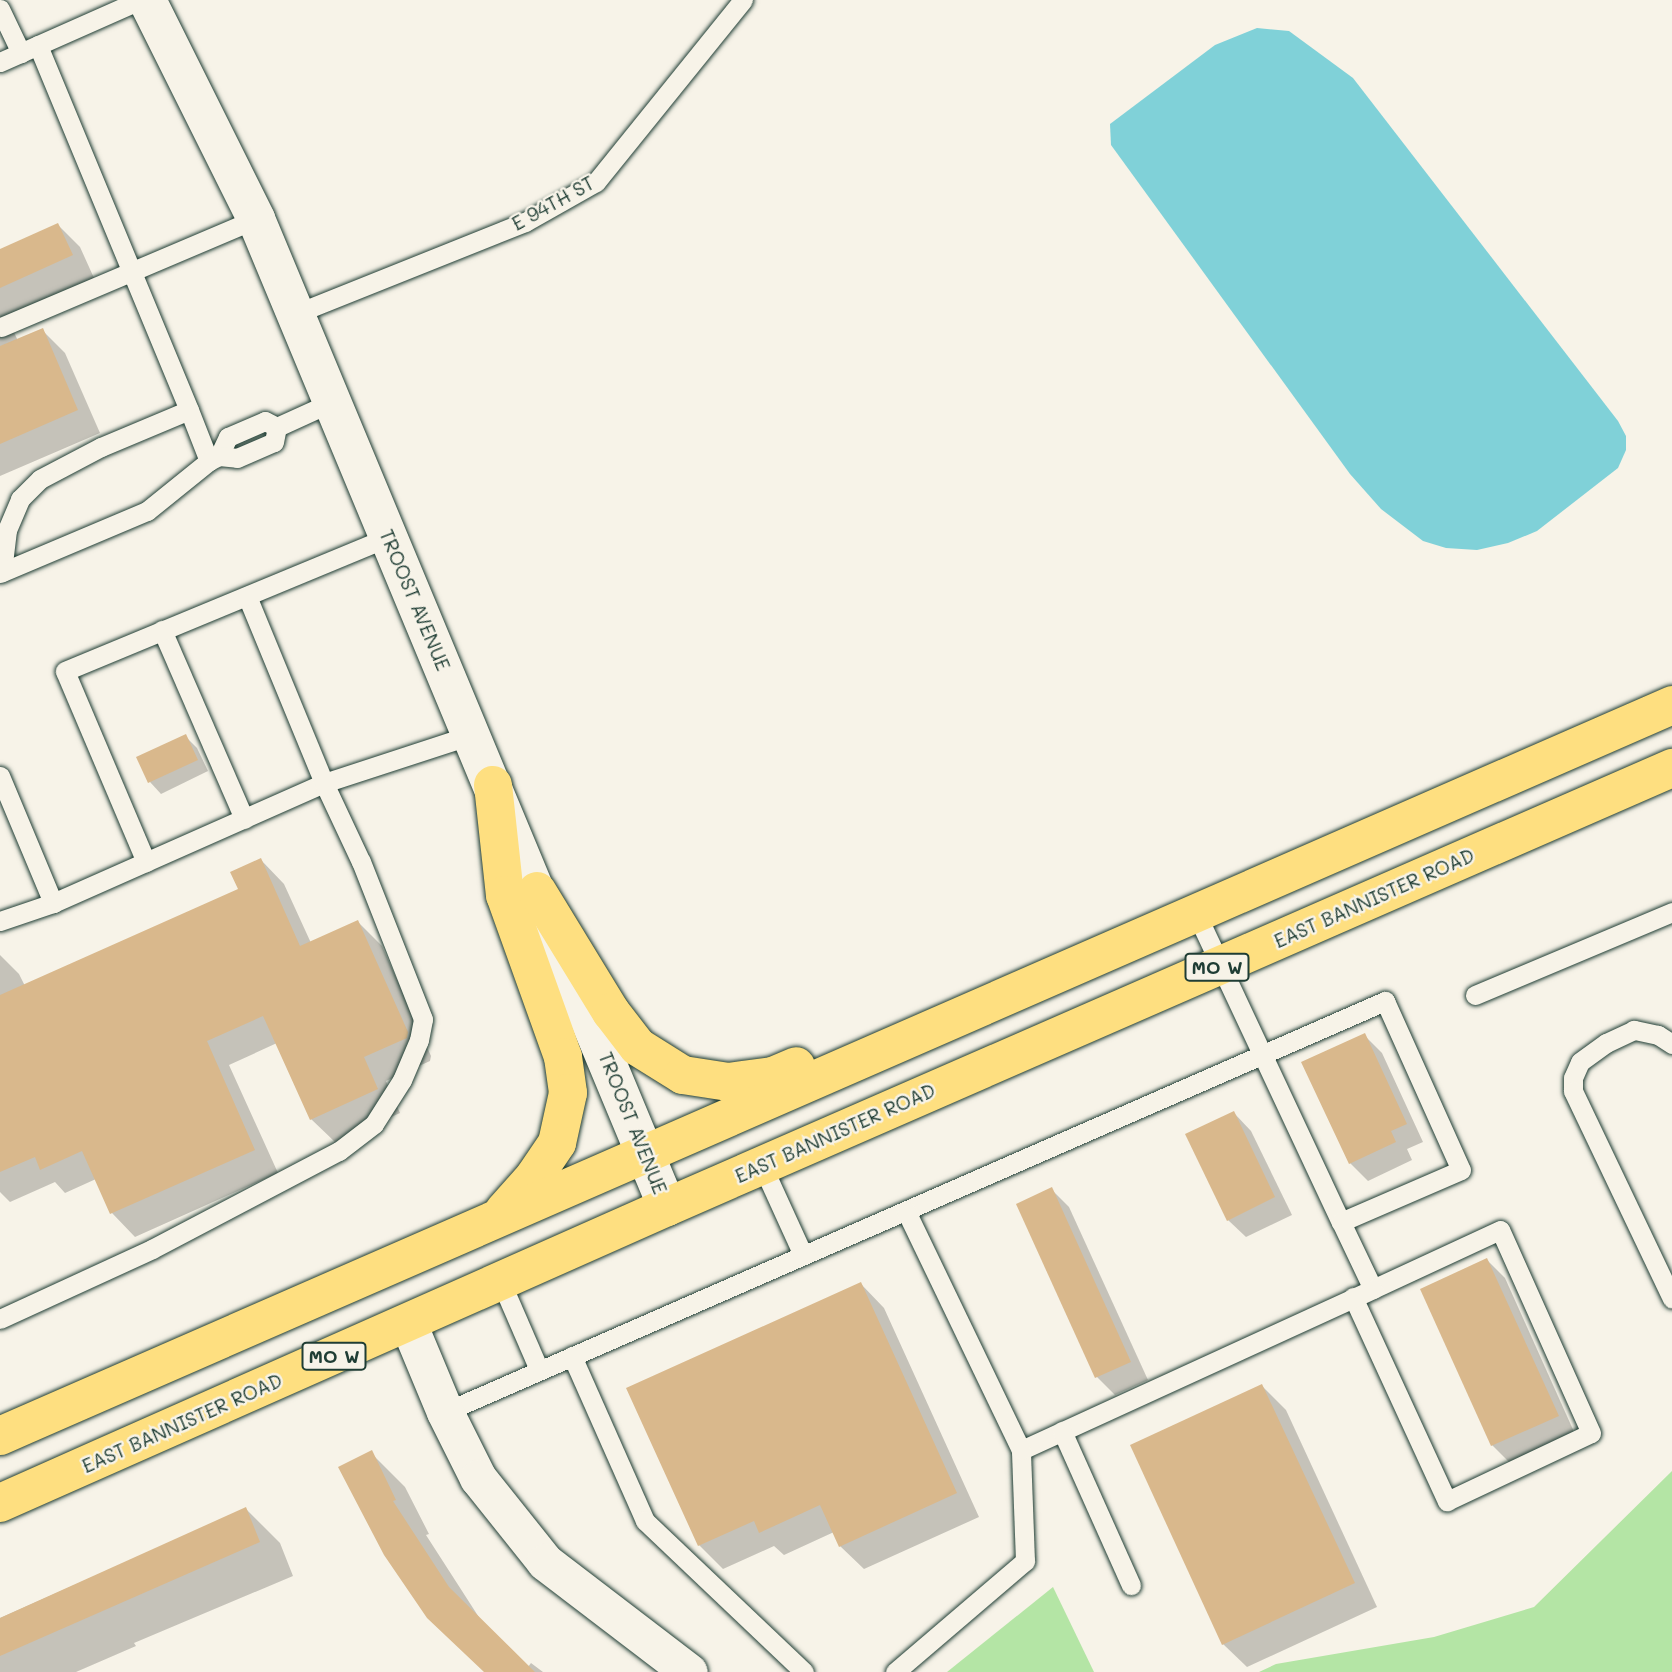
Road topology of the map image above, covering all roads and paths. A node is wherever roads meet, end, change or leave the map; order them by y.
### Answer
1 (140, 0) edge
2 (147, 0) edge
3 (743, 0) edge
4 (0, 9) edge
5 (30, 49) junction
6 (0, 62) edge
7 (256, 219) junction
8 (130, 272) junction
9 (295, 314) junction
10 (1, 327) edge
11 (332, 402) junction
12 (189, 410) junction
13 (214, 458) junction
14 (388, 537) junction
15 (1, 572) edge
16 (247, 596) junction
17 (162, 630) junction
18 (1672, 705) edge
19 (471, 735) junction
20 (1672, 768) edge
21 (0, 776) edge
22 (324, 783) junction
23 (492, 785) junction
24 (244, 819) junction
25 (146, 862) junction
26 (537, 891) junction
27 (53, 903) junction
28 (1672, 912) edge
29 (1196, 913) junction
30 (0, 921) edge
31 (1221, 965) junction
32 (1074, 966) junction
33 (1475, 995) dead end
34 (1672, 1044) edge
35 (1262, 1055) junction
36 (646, 1153) junction
37 (762, 1165) junction
38 (667, 1207) junction
39 (906, 1211) junction
40 (496, 1219) junction
41 (1342, 1222) junction
42 (803, 1255) junction
43 (501, 1282) junction
44 (1373, 1289) junction
45 (1353, 1297) junction
46 (1672, 1299) edge
47 (0, 1319) edge
48 (408, 1323) junction
49 (572, 1356) junction
50 (539, 1370) junction
51 (445, 1412) junction
52 (1062, 1431) junction
53 (0, 1436) edge
54 (1021, 1450) junction
55 (0, 1503) edge
56 (1131, 1585) dead end
57 (689, 1672) edge
58 (804, 1672) edge
59 (895, 1672) edge

1 - 5 lane
2 - 7 main road, TROOST AVENUE
3 - 9 lane, E 94TH ST
4 - 5 lane
5 - 6 lane
5 - 8 lane
7 - 8 lane
7 - 9 main road, TROOST AVENUE
8 - 10 lane
8 - 12 lane
9 - 11 main road, TROOST AVENUE
11 - 13 lane
11 - 14 main road, TROOST AVENUE
12 - 13 lane
12 - 15 lane
13 - 15 lane
14 - 16 lane
14 - 19 main road, TROOST AVENUE
16 - 17 lane
16 - 22 lane
17 - 24 lane
17 - 25 lane
18 - 29 main road
19 - 22 lane
19 - 23 main road, TROOST AVENUE
20 - 31 main road, EAST BANNISTER ROAD / MO W
21 - 27 lane
22 - 24 lane
22 - 47 lane
23 - 26 main road, TROOST AVENUE
23 - 40 main road
24 - 25 lane
25 - 27 lane
26 - 32 main road
26 - 36 main road, TROOST AVENUE
27 - 30 lane
28 - 33 lane
29 - 31 lane
29 - 32 main road
31 - 35 lane
31 - 37 main road, EAST BANNISTER ROAD / MO W
32 - 36 main road
34 - 46 lane
35 - 39 lane
35 - 41 lane
35 - 41 lane
36 - 38 main road, TROOST AVENUE
36 - 40 main road
37 - 38 main road, EAST BANNISTER ROAD / MO W
37 - 42 lane
38 - 43 main road, EAST BANNISTER ROAD / MO W
39 - 42 lane
39 - 54 lane
40 - 53 main road
41 - 44 lane
42 - 49 lane
43 - 48 main road, EAST BANNISTER ROAD / MO W
43 - 50 lane
44 - 45 lane
44 - 45 lane
45 - 52 lane
48 - 51 street
48 - 55 main road, EAST BANNISTER ROAD / MO W
49 - 50 lane
49 - 58 lane
50 - 51 lane
51 - 57 street
52 - 54 lane
52 - 56 lane
54 - 59 lane

